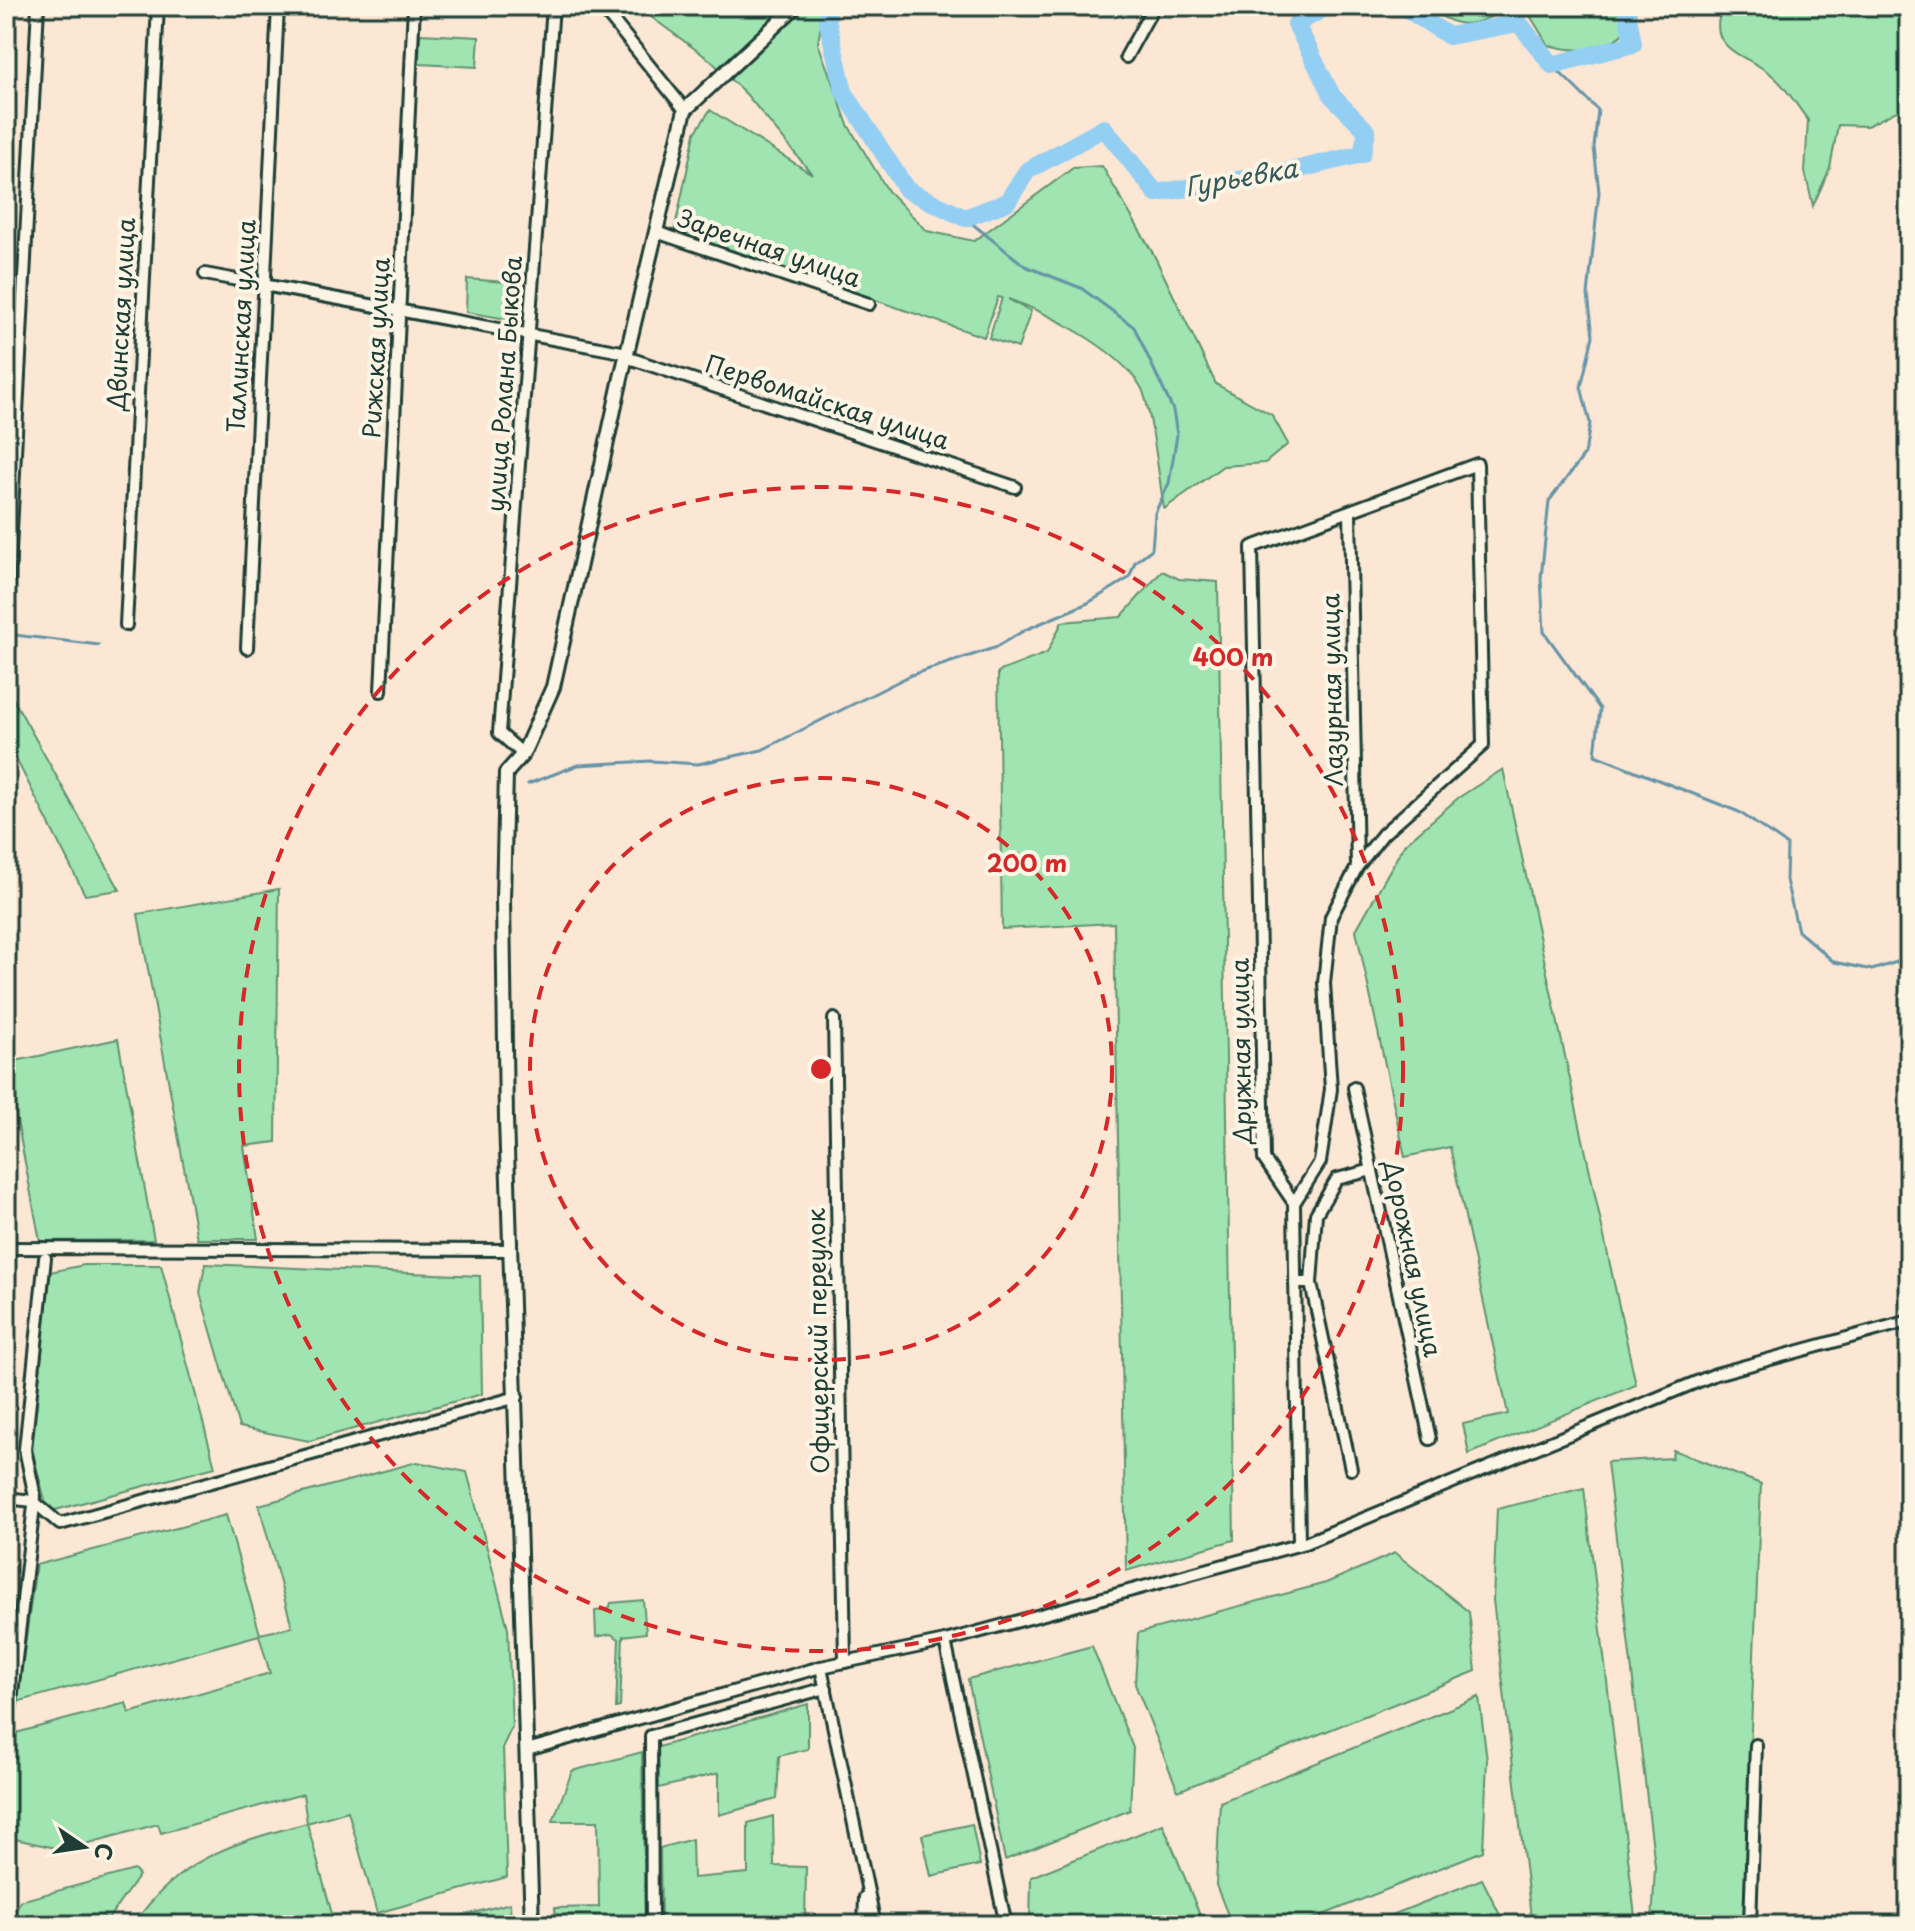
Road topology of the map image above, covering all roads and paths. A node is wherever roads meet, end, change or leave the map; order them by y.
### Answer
1 (38, 6) edge
2 (158, 6) edge
3 (278, 6) edge
4 (414, 6) edge
5 (553, 6) edge
6 (601, 6) edge
7 (796, 6) edge
8 (1154, 6) edge
9 (1126, 57) dead end
10 (685, 110) junction
11 (656, 232) junction
12 (205, 274) dead end
13 (264, 284) junction
14 (869, 304) dead end
15 (399, 308) junction
16 (528, 333) junction
17 (626, 355) junction
18 (1015, 487) dead end
19 (1350, 512) dead end
20 (7, 608) edge
21 (126, 625) dead end
22 (247, 648) dead end
23 (381, 691) dead end
24 (523, 754) junction
25 (1357, 867) junction
26 (834, 1019) dead end
27 (1354, 1088) dead end
28 (1372, 1170) junction
29 (1294, 1203) junction
30 (6, 1248) edge
31 (511, 1250) junction
32 (45, 1258) dead end
33 (1295, 1283) junction
34 (1311, 1283) junction
35 (1909, 1321) edge
36 (517, 1397) junction
37 (1430, 1439) dead end
38 (1351, 1469) dead end
39 (6, 1498) edge
40 (33, 1501) junction
41 (1299, 1544) junction
42 (945, 1641) junction
43 (845, 1662) junction
44 (821, 1667) junction
45 (826, 1688) junction
46 (6, 1744) edge
47 (1756, 1745) dead end
48 (527, 1750) junction
49 (865, 1879) junction
50 (532, 1925) edge
51 (652, 1925) edge
52 (864, 1925) edge
53 (875, 1925) edge
54 (1006, 1925) edge
55 (1750, 1925) edge

1 - 20 street
2 - 21 street, Двинская улица
3 - 13 street, Таллинская улица
4 - 15 street, Рижская улица
5 - 16 street, улица Ролана Быкова
6 - 10 street
7 - 10 street
8 - 9 street
10 - 11 street
11 - 14 street, Заречная улица
11 - 17 street
12 - 13 street, Первомайская улица
13 - 15 street, Первомайская улица
13 - 22 street, Таллинская улица
15 - 16 street, Первомайская улица
15 - 23 street, Рижская улица
16 - 17 street, Первомайская улица
16 - 24 street, улица Ролана Быкова
17 - 18 street, Первомайская улица
17 - 24 street
19 - 25 street, Лазурная улица
24 - 31 street
25 - 29 street
25 - 29 street, Дружная улица
26 - 43 street, Офицерский переулок
27 - 28 street, Дорожная улица
28 - 34 street
28 - 37 street, Дорожная улица
29 - 33 street
30 - 31 street
31 - 36 street
32 - 40 street
33 - 34 street
33 - 41 street
34 - 38 street
35 - 41 street
36 - 40 street
36 - 48 street
39 - 40 street
40 - 46 street
41 - 42 street
42 - 43 street
42 - 54 street
43 - 44 street
44 - 45 street
44 - 48 street
45 - 49 street
45 - 51 street
47 - 55 street
48 - 50 street
49 - 52 street
49 - 53 street

